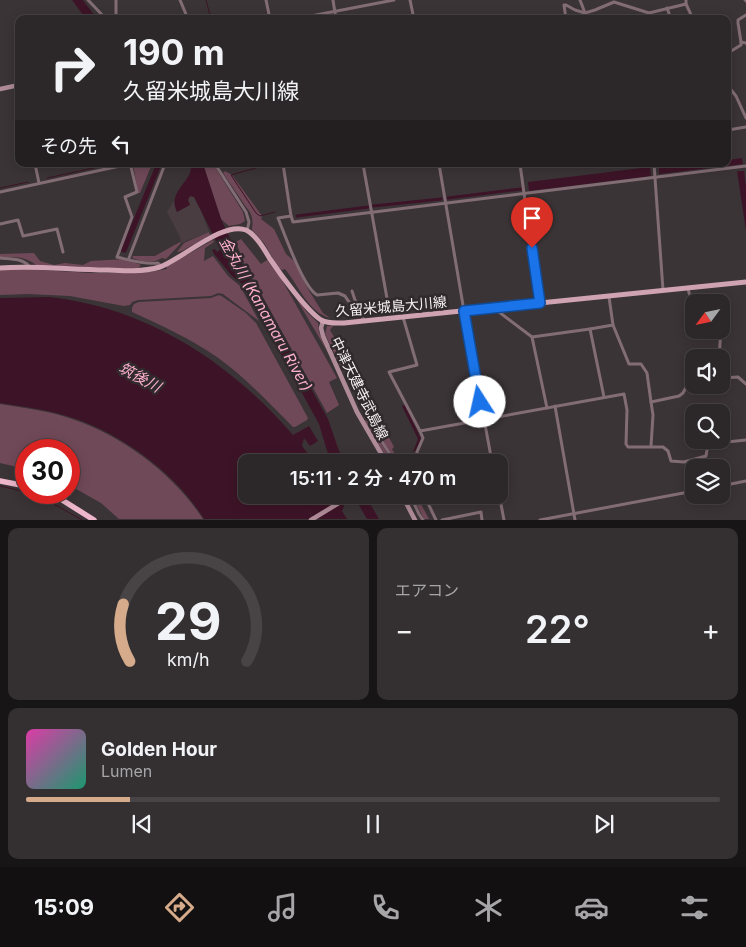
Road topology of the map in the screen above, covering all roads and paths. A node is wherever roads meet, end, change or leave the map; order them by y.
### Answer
1 (88, 0) edge
2 (116, 0) edge
3 (180, 0) edge
4 (266, 0) edge
5 (333, 0) edge
6 (394, 0) edge
7 (410, 0) edge
8 (580, 0) edge
9 (686, 2) edge
10 (667, 8) junction
11 (335, 11) junction
12 (585, 13) junction
13 (649, 13) joint
14 (102, 15) edge
15 (116, 15) edge
16 (186, 15) edge
17 (269, 15) edge
18 (315, 15) edge
19 (336, 15) edge
20 (413, 15) edge
21 (565, 15) edge
22 (670, 15) edge
23 (691, 15) edge
24 (746, 15) edge
25 (744, 43) edge
26 (731, 51) edge
27 (15, 86) edge
28 (0, 89) edge
29 (731, 90) edge
30 (746, 118) edge
31 (746, 127) edge
32 (731, 130) edge
33 (746, 166) edge
34 (36, 167) edge
35 (115, 167) edge
36 (131, 167) edge
37 (164, 167) edge
38 (217, 167) edge
39 (283, 167) edge
40 (363, 167) edge
41 (440, 167) edge
42 (520, 167) edge
43 (654, 167) edge
44 (655, 178) junction
45 (39, 183) junction
46 (0, 192) edge
47 (525, 194) junction
48 (446, 203) junction
49 (371, 213) junction
50 (291, 216) junction
51 (0, 224) edge
52 (247, 231) junction
53 (62, 252) dead end
54 (0, 258) edge
55 (128, 258) junction
56 (161, 266) junction
57 (29, 267) junction
58 (0, 268) edge
59 (746, 282) edge
60 (688, 288) junction
61 (352, 291) dead end
62 (663, 291) junction
63 (689, 294) edge
64 (610, 296) junction
65 (540, 303) junction
66 (388, 304) dead end
67 (354, 308) junction
68 (495, 309) junction
69 (464, 311) junction
70 (403, 317) junction
71 (323, 321) junction
72 (366, 321) junction
73 (613, 325) junction
74 (590, 329) junction
75 (532, 337) junction
76 (730, 378) edge
77 (746, 384) edge
78 (685, 389) edge
79 (604, 398) junction
80 (651, 402) junction
81 (555, 406) junction
82 (547, 408) junction
83 (366, 417) dead end
84 (484, 420) junction
85 (420, 431) junction
86 (746, 440) edge
87 (651, 446) junction
88 (381, 454) edge
89 (390, 454) edge
90 (417, 454) edge
91 (490, 454) edge
92 (0, 480) edge
93 (746, 481) edge
94 (15, 483) edge
95 (730, 484) edge
96 (685, 493) edge
97 (69, 504) edge
98 (337, 504) edge
99 (406, 504) edge
100 (414, 504) edge
101 (428, 504) edge
102 (501, 504) edge
103 (574, 513) junction
104 (94, 520) edge
105 (311, 520) edge
106 (414, 520) edge
107 (423, 520) edge
108 (436, 520) edge
109 (442, 520) edge
110 (482, 520) edge
111 (504, 520) edge
112 (540, 520) edge
113 (575, 520) edge

1 - 14 street
2 - 15 street
3 - 16 street
4 - 17 street
5 - 11 street
6 - 11 street
7 - 20 street
8 - 12 street
9 - 10 street
9 - 23 street
10 - 13 street
10 - 22 street
11 - 18 street
11 - 19 street
12 - 13 street
12 - 21 street
24 - 25 street
25 - 26 street
27 - 28 main road
29 - 30 street
31 - 32 street
33 - 44 street
34 - 45 street
35 - 45 street
36 - 55 street
37 - 55 street
38 - 52 street
39 - 50 street
40 - 49 street
41 - 48 street
42 - 47 street
43 - 44 street
44 - 47 street
44 - 62 street
45 - 46 street
47 - 48 street
47 - 65 street
48 - 49 street
48 - 69 street
49 - 50 street
49 - 66 street
50 - 67 street
51 - 53 street
52 - 56 main road
52 - 71 main road, 久留米城島大川線
54 - 57 street
55 - 56 street
56 - 57 main road
57 - 58 main road
59 - 60 main road, 久留米城島大川線
60 - 62 main road, 久留米城島大川線
60 - 63 street
61 - 67 street
62 - 64 main road, 久留米城島大川線
64 - 65 main road, 久留米城島大川線
64 - 73 street
65 - 68 main road, 久留米城島大川線
67 - 72 street
68 - 69 main road, 久留米城島大川線
68 - 75 street
69 - 70 main road, 久留米城島大川線
69 - 84 street
70 - 72 main road, 久留米城島大川線
70 - 85 street
71 - 72 main road, 久留米城島大川線
71 - 88 main road, 中津天建寺武島線
73 - 74 street
73 - 80 street
74 - 75 street
74 - 79 street
75 - 82 street
76 - 77 street
78 - 80 street
79 - 81 street
79 - 87 street
80 - 87 street
81 - 82 street
81 - 103 street
82 - 84 street
83 - 89 street
84 - 85 street
84 - 91 street
85 - 90 street
86 - 87 street
92 - 94 highway
93 - 95 street
96 - 103 street
97 - 104 highway
98 - 105 main road
99 - 106 main road
100 - 107 street
101 - 108 street
102 - 111 street
103 - 112 street
103 - 113 street
109 - 110 street

